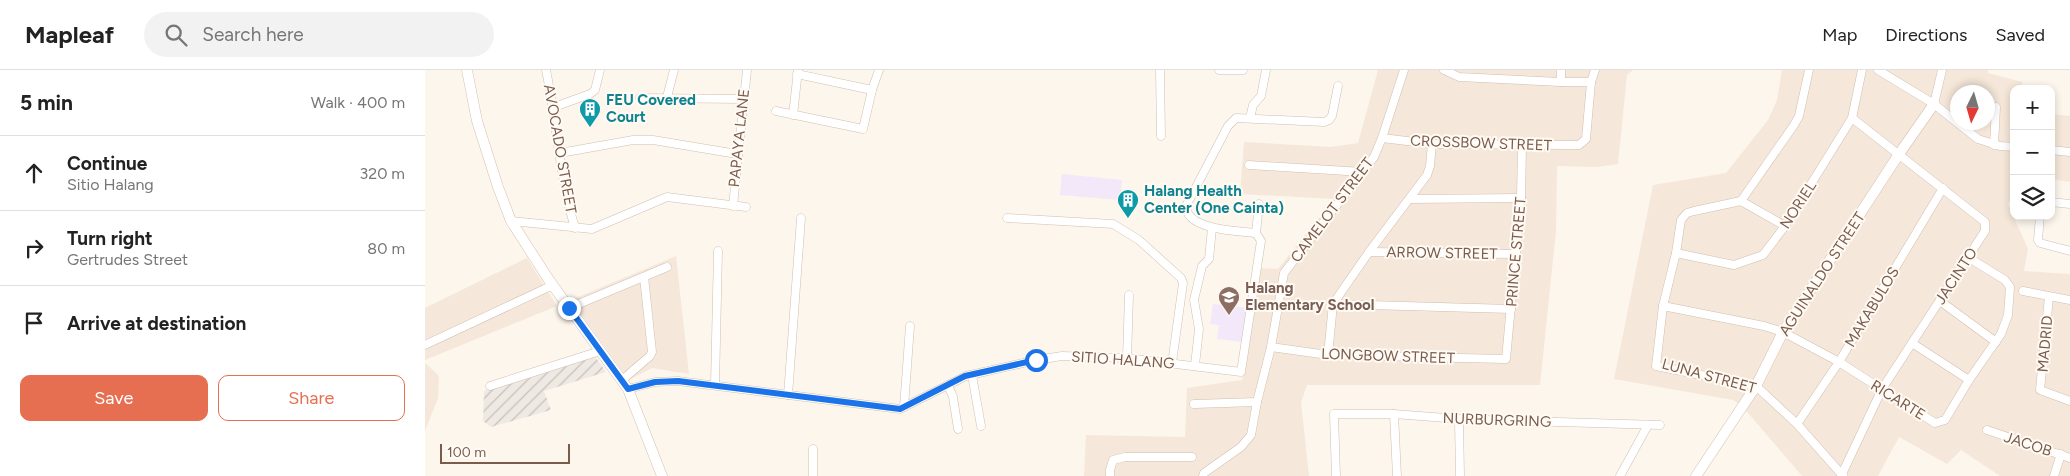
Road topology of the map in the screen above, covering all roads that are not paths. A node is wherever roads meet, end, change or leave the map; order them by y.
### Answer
1 (467, 70) edge
2 (546, 70) edge
3 (600, 70) edge
4 (674, 70) edge
5 (747, 70) edge
6 (879, 70) edge
7 (1160, 70) edge
8 (1219, 70) edge
9 (1243, 70) edge
10 (1266, 70) edge
11 (1404, 70) edge
12 (1445, 70) edge
13 (1561, 70) edge
14 (1595, 70) edge
15 (1809, 70) edge
16 (1862, 70) edge
17 (1878, 70) edge
18 (1942, 70) edge
19 (798, 72) edge
20 (1561, 82) junction
21 (1591, 82) junction
22 (1338, 86) dead end
23 (872, 90) junction
24 (667, 97) junction
25 (640, 98) dead end
26 (743, 99) junction
27 (1934, 104) junction
28 (554, 107) junction
29 (1996, 107) dead end
30 (776, 112) dead end
31 (793, 115) junction
32 (1250, 118) junction
33 (1852, 118) junction
34 (1161, 136) dead end
35 (1382, 138) junction
36 (1432, 144) junction
37 (1522, 145) junction
38 (1994, 145) junction
39 (2010, 147) edge
40 (2055, 150) edge
41 (2070, 152) edge
42 (559, 153) junction
43 (737, 154) junction
44 (1899, 154) junction
45 (1249, 165) dead end
46 (1363, 172) junction
47 (1943, 188) junction
48 (1521, 198) junction
49 (1410, 199) junction
50 (1741, 201) junction
51 (2055, 202) edge
52 (1259, 204) dead end
53 (2070, 204) edge
54 (733, 206) junction
55 (745, 207) dead end
56 (801, 218) dead end
57 (1007, 218) dead end
58 (2040, 220) edge
59 (511, 221) junction
60 (1785, 226) junction
61 (575, 228) junction
62 (1212, 228) junction
63 (1256, 232) junction
64 (718, 251) dead end
65 (2070, 251) edge
66 (1369, 252) junction
67 (1676, 253) junction
68 (1516, 254) junction
69 (1969, 258) junction
70 (667, 266) dead end
71 (643, 277) junction
72 (553, 286) junction
73 (2023, 291) dead end
74 (1129, 295) dead end
75 (2049, 297) junction
76 (2070, 300) edge
77 (1940, 301) junction
78 (1333, 304) junction
79 (1663, 306) junction
80 (569, 308) junction
81 (1511, 309) junction
82 (910, 326) dead end
83 (1783, 332) junction
84 (1996, 342) junction
85 (1912, 343) junction
86 (425, 345) edge
87 (1271, 347) junction
88 (601, 351) junction
89 (1328, 356) junction
90 (1127, 358) junction
91 (1506, 359) joint
92 (1839, 362) junction
93 (1172, 363) junction
94 (1195, 365) junction
95 (972, 375) junction
96 (1969, 380) junction
97 (625, 385) junction
98 (715, 385) junction
99 (947, 385) junction
100 (489, 386) dead end
101 (1756, 386) junction
102 (1882, 389) junction
103 (788, 395) junction
104 (2070, 401) edge
105 (1257, 402) junction
106 (1193, 404) dead end
107 (904, 407) junction
108 (1394, 414) junction
109 (1459, 420) junction
110 (1797, 424) junction
111 (1648, 425) junction
112 (1660, 425) dead end
113 (981, 426) dead end
114 (958, 428) dead end
115 (1987, 430) dead end
116 (813, 449) dead end
117 (2061, 454) junction
118 (1192, 457) dead end
119 (2070, 458) edge
120 (1843, 475) edge
121 (662, 476) edge
122 (813, 476) edge
123 (1110, 476) edge
124 (1203, 476) edge
125 (1336, 476) edge
126 (1397, 476) edge
127 (1460, 476) edge
128 (1621, 476) edge
129 (1696, 476) edge
130 (2054, 476) edge

1 - 59 street
2 - 28 street, AVOCADO STREET
3 - 28 street
4 - 24 street
5 - 26 street, PAPAYA LANE
6 - 23 street
7 - 34 street
8 - 9 street
10 - 32 street
11 - 35 street, CAMELOT STREET
12 - 20 street
13 - 20 street
14 - 21 street
15 - 50 street
16 - 33 street, NORIEL
17 - 27 street
18 - 27 street, AGUINALDO STREET
19 - 23 street
19 - 31 street
20 - 21 street
21 - 37 street, CROSSBOW STREET
22 - 32 street
23 - 31 street
24 - 25 street
24 - 26 street
26 - 43 street, PAPAYA LANE
27 - 38 street
27 - 44 street, AGUINALDO STREET
28 - 42 street, AVOCADO STREET
29 - 38 street
30 - 31 street
32 - 62 street
33 - 44 street, JACINTO
33 - 60 street, NORIEL
35 - 36 street, CROSSBOW STREET
35 - 46 street, CAMELOT STREET
36 - 37 street, CROSSBOW STREET
36 - 49 street
37 - 48 street, PRINCE STREET
38 - 39 street
40 - 41 street
42 - 43 street
42 - 61 street, AVOCADO STREET
43 - 54 street, PAPAYA LANE
44 - 47 street, JACINTO
44 - 83 street, AGUINALDO STREET
45 - 46 street
46 - 87 street, CAMELOT STREET
47 - 69 street, JACINTO
47 - 92 street, MAKABULOS
48 - 49 street
48 - 68 street, PRINCE STREET
49 - 66 street
50 - 60 street
50 - 67 street, LUNA STREET
51 - 53 street
52 - 63 street
54 - 55 street
54 - 61 street
56 - 103 street
57 - 93 street
58 - 65 street
59 - 61 street
59 - 72 street
60 - 67 street, NORIEL
62 - 63 street
62 - 94 street
63 - 94 street, SITIO HALANG
64 - 98 street
66 - 68 street, ARROW STREET
66 - 78 street
67 - 79 street, LUNA STREET
68 - 81 street, PRINCE STREET
69 - 77 street, JACINTO
69 - 84 street, RICARTE
70 - 71 street
71 - 80 street
71 - 97 street
72 - 80 street
72 - 86 street
73 - 75 street
74 - 90 street
75 - 76 street
75 - 104 street, MADRID
77 - 84 street
77 - 85 street, JACINTO
78 - 81 street
78 - 89 street
79 - 83 street, RICARTE
79 - 101 street, LUNA STREET
80 - 88 street
81 - 91 street, PRINCE STREET
82 - 107 street
83 - 92 street, RICARTE
83 - 101 street, AGUINALDO STREET
84 - 96 street, RICARTE
85 - 96 street
85 - 102 street, JACINTO
87 - 89 street, LONGBOW STREET
87 - 105 street, CAMELOT STREET
88 - 97 street
88 - 100 street
89 - 91 street, LONGBOW STREET
90 - 93 street, SITIO HALANG
90 - 95 street, SITIO HALANG
92 - 102 street, RICARTE
92 - 110 street, MAKABULOS
93 - 94 street, SITIO HALANG
95 - 99 street, SITIO HALANG
95 - 113 street
96 - 102 street, RICARTE
97 - 98 street, SITIO HALANG
97 - 121 street
98 - 103 street, SITIO HALANG
99 - 107 street, SITIO HALANG
99 - 114 street
101 - 110 street, LUNA STREET
101 - 129 street, AGUINALDO STREET
102 - 120 street, JACINTO
103 - 107 street, SITIO HALANG
105 - 106 street
105 - 124 street, CAMELOT STREET
108 - 109 street, NURBURGRING
108 - 125 street, NURBURGRING
108 - 126 street
109 - 111 street, NURBURGRING
109 - 127 street
110 - 120 street, LUNA STREET
111 - 112 street, NURBURGRING
111 - 128 street
115 - 117 street, JACOB
116 - 122 street
117 - 119 street, JACOB
117 - 130 street
118 - 123 street

